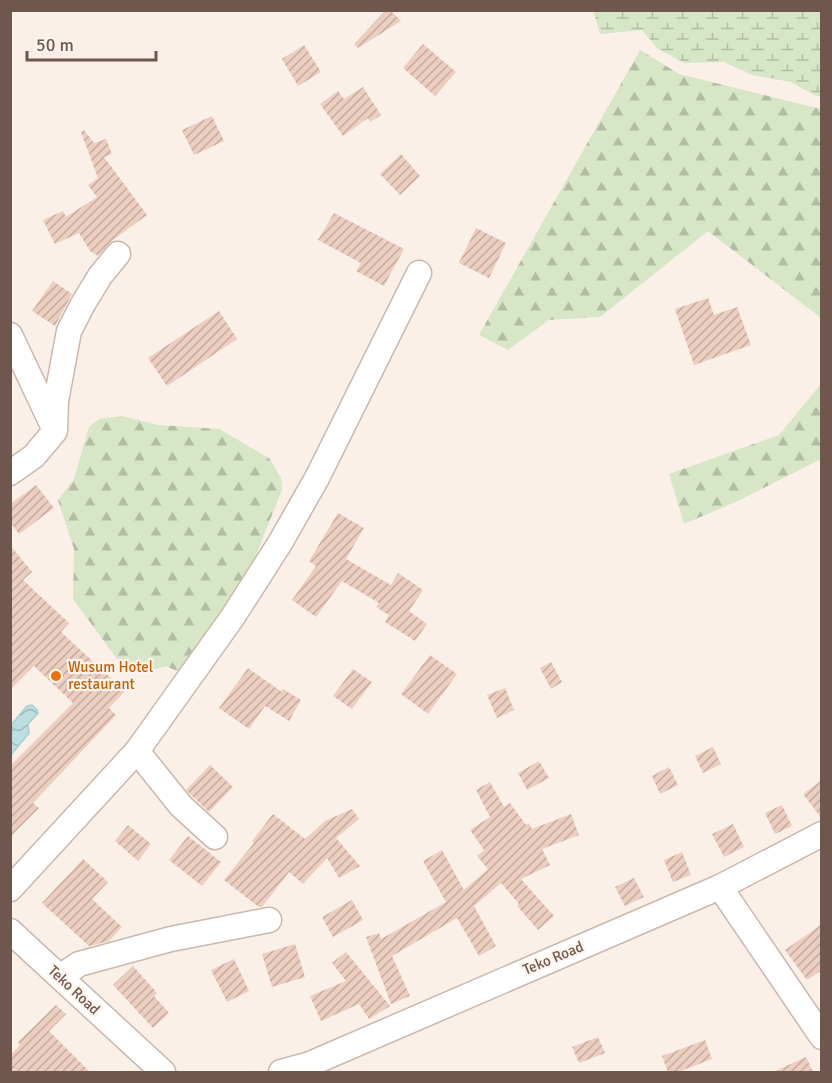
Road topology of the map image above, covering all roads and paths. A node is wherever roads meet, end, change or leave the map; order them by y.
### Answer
1 (118, 254) dead end
2 (419, 273) dead end
3 (10, 335) edge
4 (55, 431) junction
5 (10, 473) edge
6 (136, 751) junction
7 (822, 834) edge
8 (215, 837) dead end
9 (720, 887) junction
10 (10, 889) edge
11 (269, 920) dead end
12 (12, 936) edge
13 (60, 978) junction
14 (822, 1037) edge
15 (163, 1072) edge
16 (281, 1072) edge

1 - 4 street
2 - 6 street
3 - 4 street
4 - 5 street
6 - 8 street
6 - 10 street
7 - 9 street, Teko Road
9 - 14 street
9 - 16 street, Teko Road
11 - 13 street
12 - 13 street, Teko Road
13 - 15 street, Teko Road

